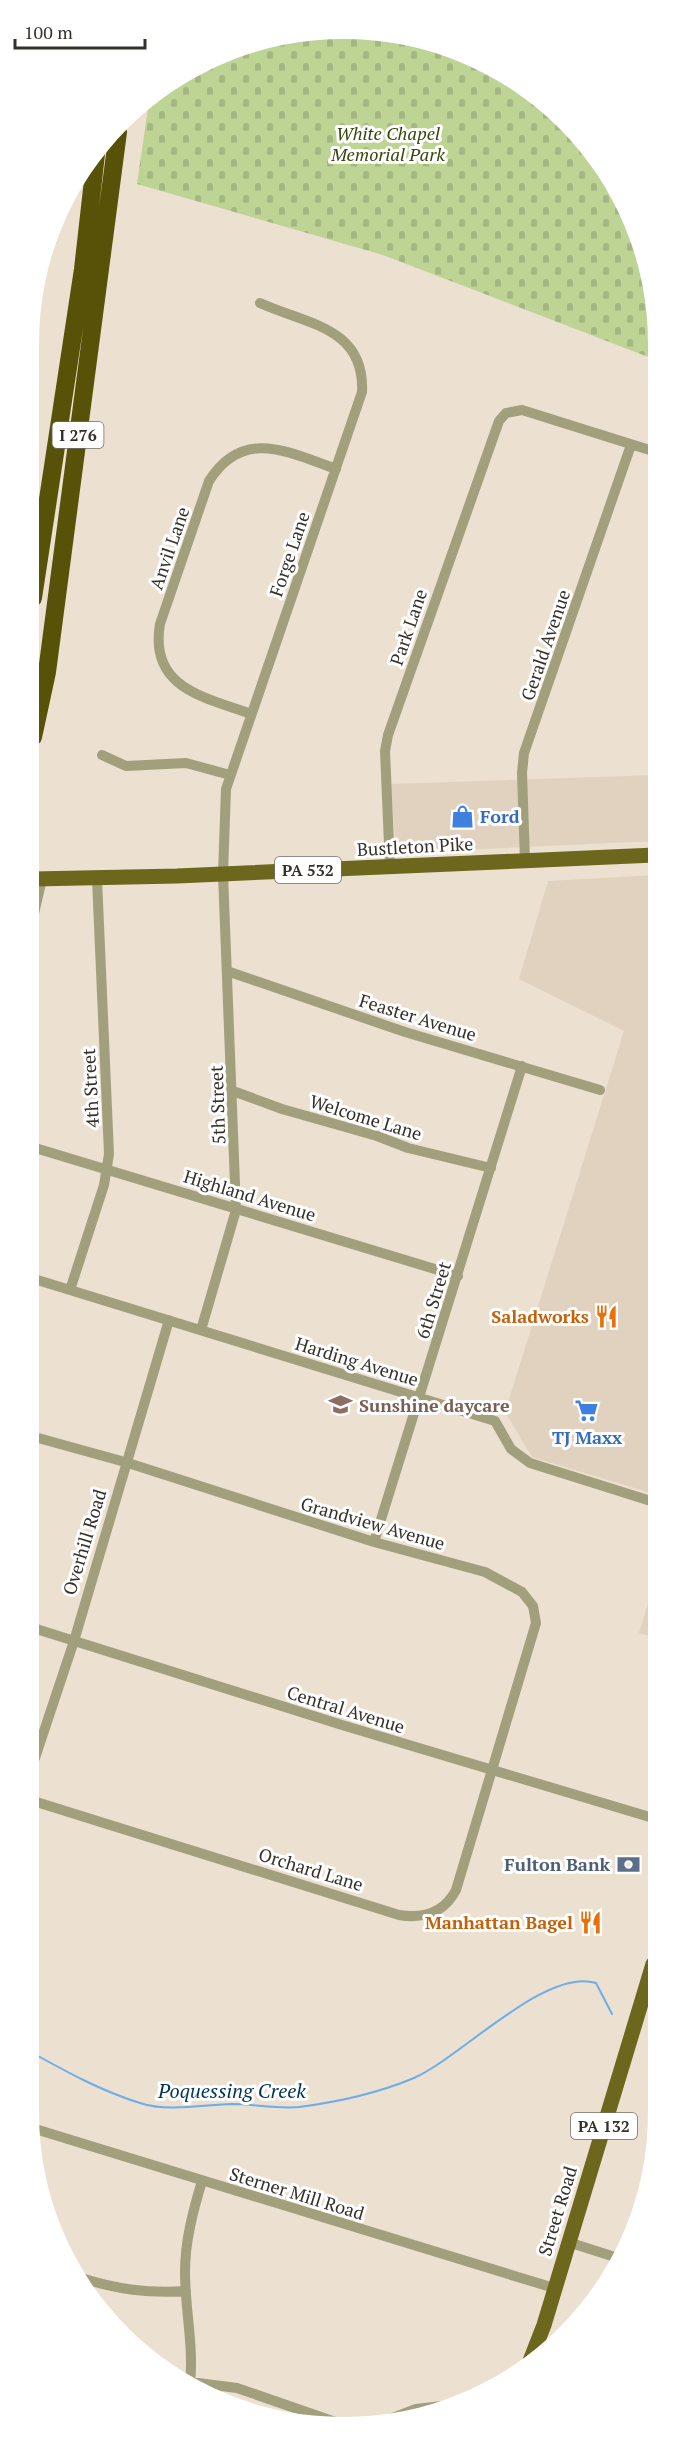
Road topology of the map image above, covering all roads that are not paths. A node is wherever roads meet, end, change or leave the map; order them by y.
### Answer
1 (117, 141) edge
2 (94, 168) edge
3 (260, 303) dead end
4 (631, 445) junction
5 (648, 450) edge
6 (336, 469) junction
7 (39, 559) edge
8 (39, 709) edge
9 (251, 714) junction
10 (102, 755) dead end
11 (230, 775) junction
12 (648, 855) edge
13 (525, 861) junction
14 (390, 867) junction
15 (224, 874) junction
16 (39, 879) edge
17 (98, 879) junction
18 (227, 971) junction
19 (522, 1066) junction
20 (233, 1090) junction
21 (600, 1090) dead end
22 (39, 1149) edge
23 (491, 1168) junction
24 (107, 1170) junction
25 (236, 1210) junction
26 (458, 1276) junction
27 (39, 1280) edge
28 (70, 1290) junction
29 (168, 1320) junction
30 (201, 1330) junction
31 (420, 1398) junction
32 (39, 1438) edge
33 (125, 1462) junction
34 (648, 1500) edge
35 (374, 1542) junction
36 (39, 1630) edge
37 (74, 1641) junction
38 (39, 1746) edge
39 (493, 1771) junction
40 (39, 1803) edge
41 (648, 1817) edge
42 (648, 1980) edge
43 (40, 2130) edge
44 (202, 2181) junction
45 (568, 2242) junction
46 (612, 2256) edge
47 (89, 2280) edge
48 (554, 2288) junction
49 (186, 2291) junction
50 (533, 2350) edge
51 (190, 2376) edge
52 (207, 2385) edge
53 (297, 2413) edge

1 - 8 highway, I 276
2 - 7 highway, I 276
3 - 6 street, Forge Lane
4 - 5 street
4 - 13 street, Gerald Avenue
4 - 14 street, Park Lane
6 - 9 street, Forge Lane
6 - 9 street, Anvil Lane
9 - 11 street, Forge Lane
10 - 11 street
11 - 15 street, Forge Lane
12 - 13 main road, Bustleton Pike / PA 532
13 - 14 main road, Bustleton Pike / PA 532
14 - 15 main road, Bustleton Pike / PA 532
15 - 17 main road, Bustleton Pike / PA 532
15 - 18 street, 5th Street
16 - 17 main road, Bustleton Pike / PA 532
17 - 24 street, 4th Street
18 - 19 street, Feaster Avenue
18 - 20 street, 5th Street
19 - 21 street, Feaster Avenue
19 - 23 street, 6th Street
20 - 23 street, Welcome Lane
20 - 25 street, 5th Street
22 - 24 street, Highland Avenue
23 - 26 street, 6th Street
24 - 25 street, Highland Avenue
24 - 28 street, 4th Street
25 - 26 street, Highland Avenue
25 - 30 street, 5th Street
26 - 31 street, 6th Street
27 - 28 street, Harding Avenue
28 - 29 street, Harding Avenue
29 - 30 street, Harding Avenue
29 - 33 street, Overhill Road
30 - 31 street, Harding Avenue
31 - 34 street, Harding Avenue
31 - 35 street, 6th Street
32 - 33 street, Grandview Avenue
33 - 35 street, Grandview Avenue
33 - 37 street, Overhill Road
35 - 39 street, Grandview Avenue
36 - 37 street, Central Avenue
37 - 38 street, Overhill Road
37 - 39 street, Central Avenue
39 - 40 street, Orchard Lane
39 - 41 street, Central Avenue
42 - 45 main road, Street Road / PA 132
43 - 44 street, Sterner Mill Road
44 - 48 street, Sterner Mill Road
44 - 49 street
45 - 46 street
45 - 48 main road, Street Road / PA 132
47 - 49 street
48 - 50 main road, Street Road / PA 132
49 - 51 street
52 - 53 street

